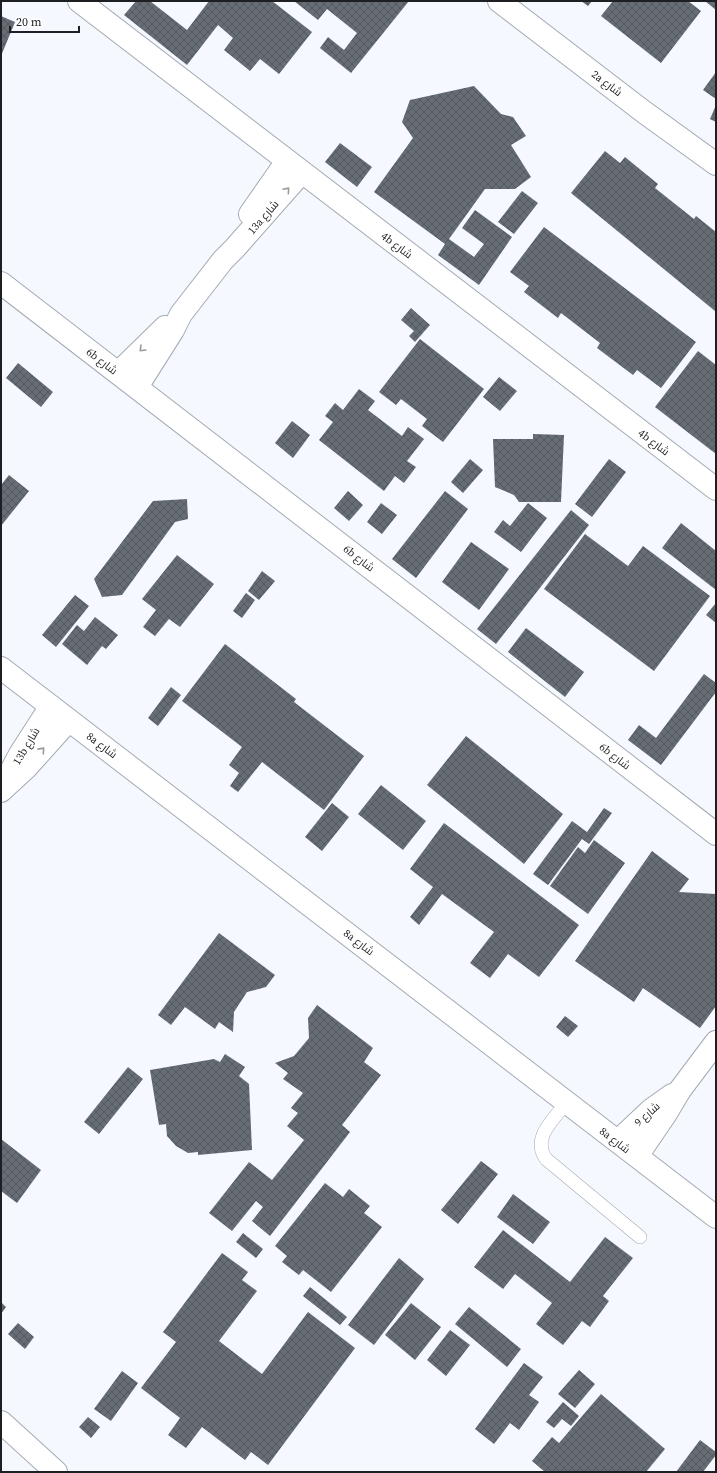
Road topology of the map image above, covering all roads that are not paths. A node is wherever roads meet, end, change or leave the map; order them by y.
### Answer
1 (79, 1) edge
2 (499, 1) edge
3 (716, 164) edge
4 (295, 166) junction
5 (1, 283) edge
6 (181, 314) junction
7 (118, 373) junction
8 (136, 387) junction
9 (716, 490) edge
10 (1, 668) edge
11 (51, 706) junction
12 (69, 720) junction
13 (3, 789) edge
14 (716, 834) edge
15 (716, 1042) edge
16 (680, 1090) junction
17 (567, 1102) junction
18 (618, 1141) junction
19 (636, 1156) junction
20 (716, 1217) edge
21 (640, 1237) dead end
22 (1, 1422) edge
23 (56, 1472) edge

1 - 4 street, 4b شارع
2 - 3 street, 2a شارع
4 - 6 street, 13a شارع
4 - 9 street, 4b شارع
5 - 7 street, 6b شارع
6 -> 7 street, 13a شارع
6 - 8 street, 13a شارع
7 - 8 street, 6b شارع
8 - 14 street, 6b شارع
10 - 11 street, 8a شارع
11 - 12 street, 8a شارع
11 - 13 street, 13b شارع
13 -> 12 street, 13b شارع
12 - 17 street, 8a شارع
15 - 16 street, شارع 9
16 - 18 street, شارع 9
16 - 19 street, شارع 9
17 - 18 street, 8a شارع
17 - 21 lane
18 - 19 street, 8a شارع
19 - 20 street, 8a شارع
22 - 23 street

